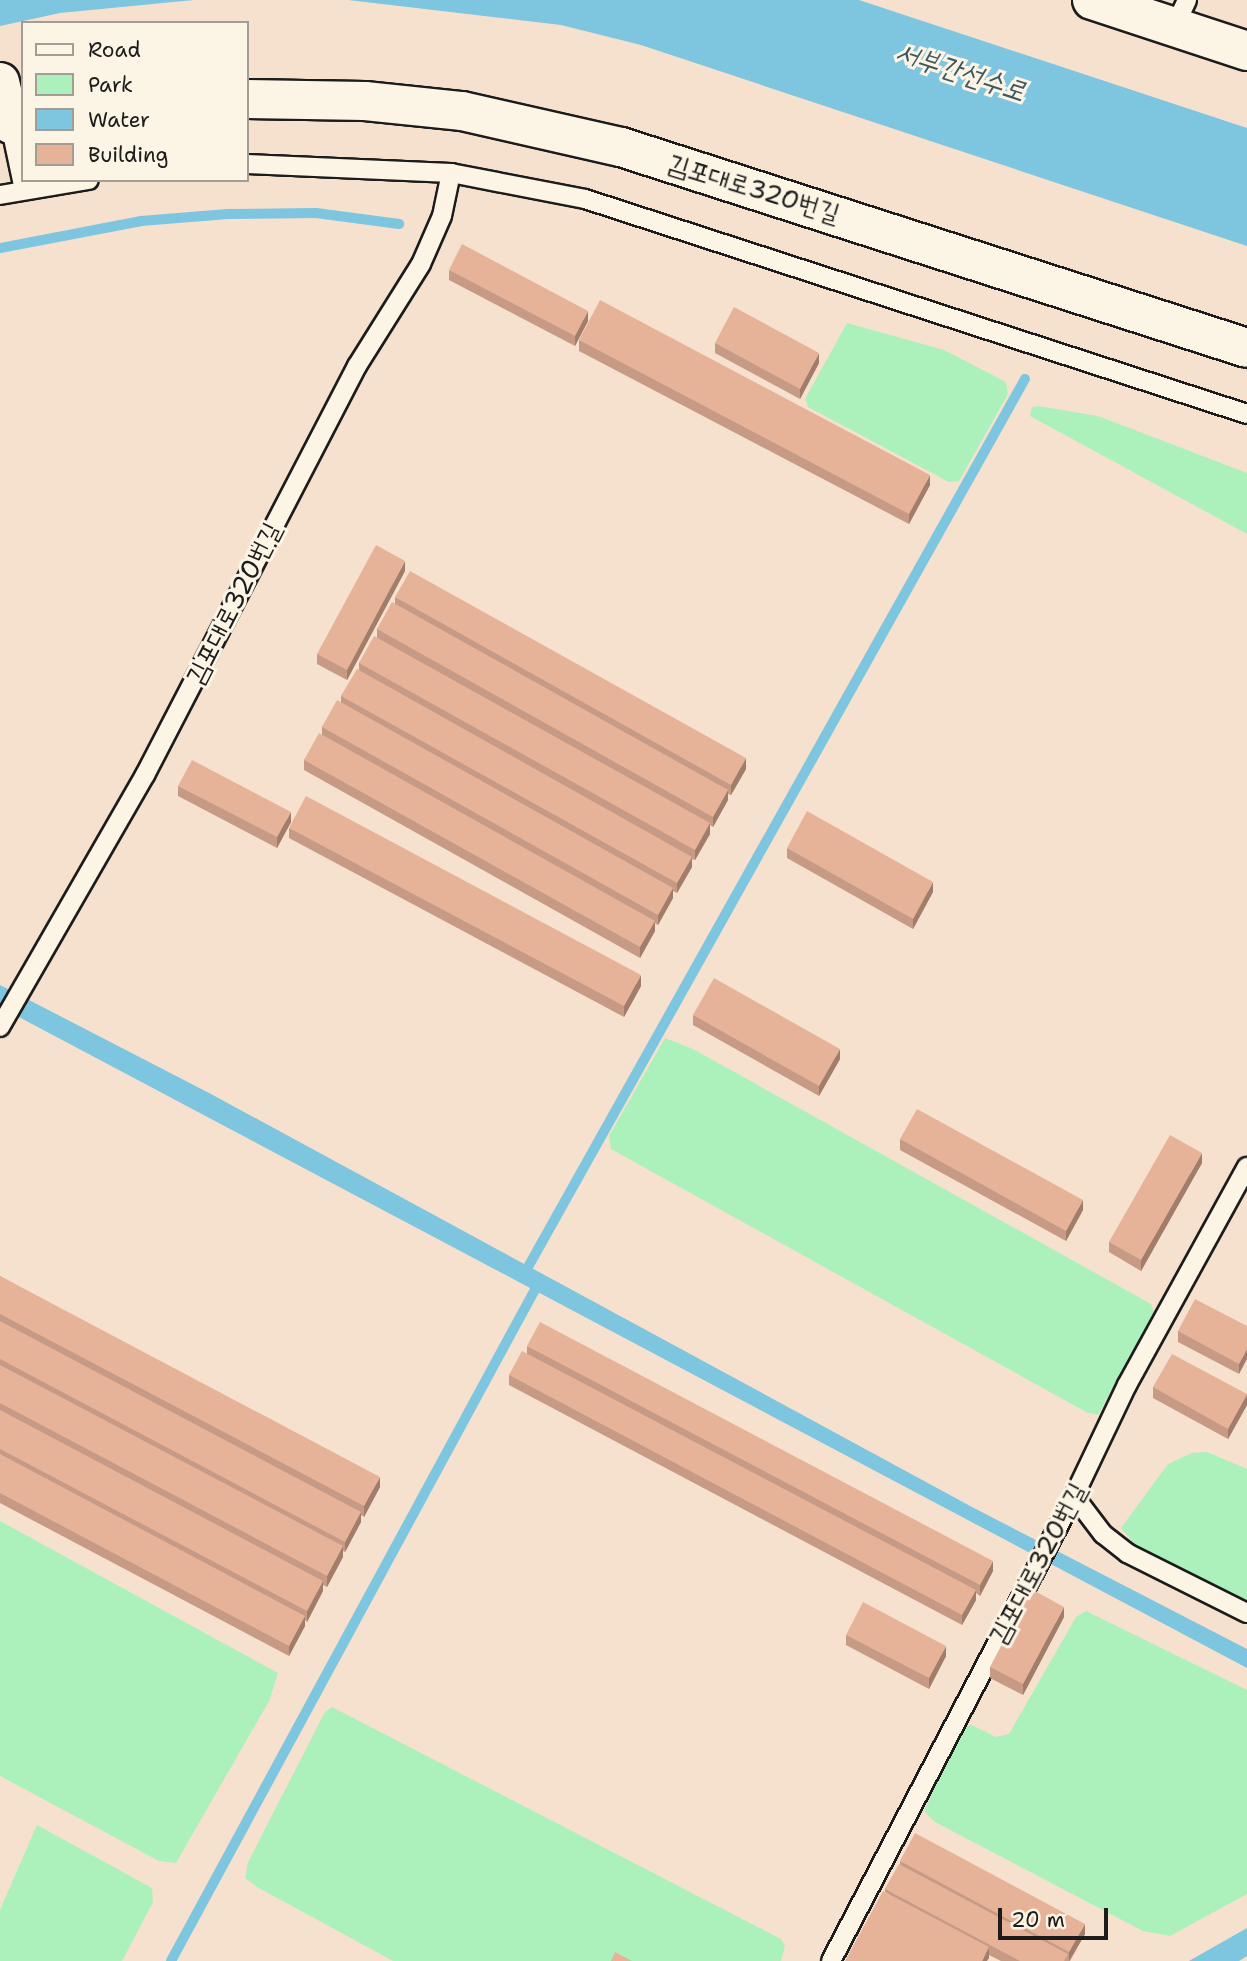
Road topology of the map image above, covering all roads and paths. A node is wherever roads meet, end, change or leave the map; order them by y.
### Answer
1 (1092, 0) edge
2 (1180, 14) edge
3 (1247, 51) edge
4 (0, 82) edge
5 (248, 99) edge
6 (11, 124) edge
7 (248, 164) edge
8 (451, 173) junction
9 (21, 175) edge
10 (22, 182) edge
11 (76, 182) edge
12 (24, 190) junction
13 (0, 195) edge
14 (1247, 348) edge
15 (1247, 414) edge
16 (2, 1024) edge
17 (1247, 1167) edge
18 (1074, 1496) junction
19 (1247, 1613) edge
20 (831, 1961) edge

1 - 2 street
2 - 3 street
4 - 6 street
5 - 14 street, 김포대로320번길
6 - 9 lane
7 - 8 lane
8 - 15 lane
8 - 16 lane, 김포대로320번길
10 - 12 lane
11 - 12 lane
12 - 13 lane
17 - 18 lane, 김포대로320번길
18 - 19 lane
18 - 20 lane, 김포대로320번길

